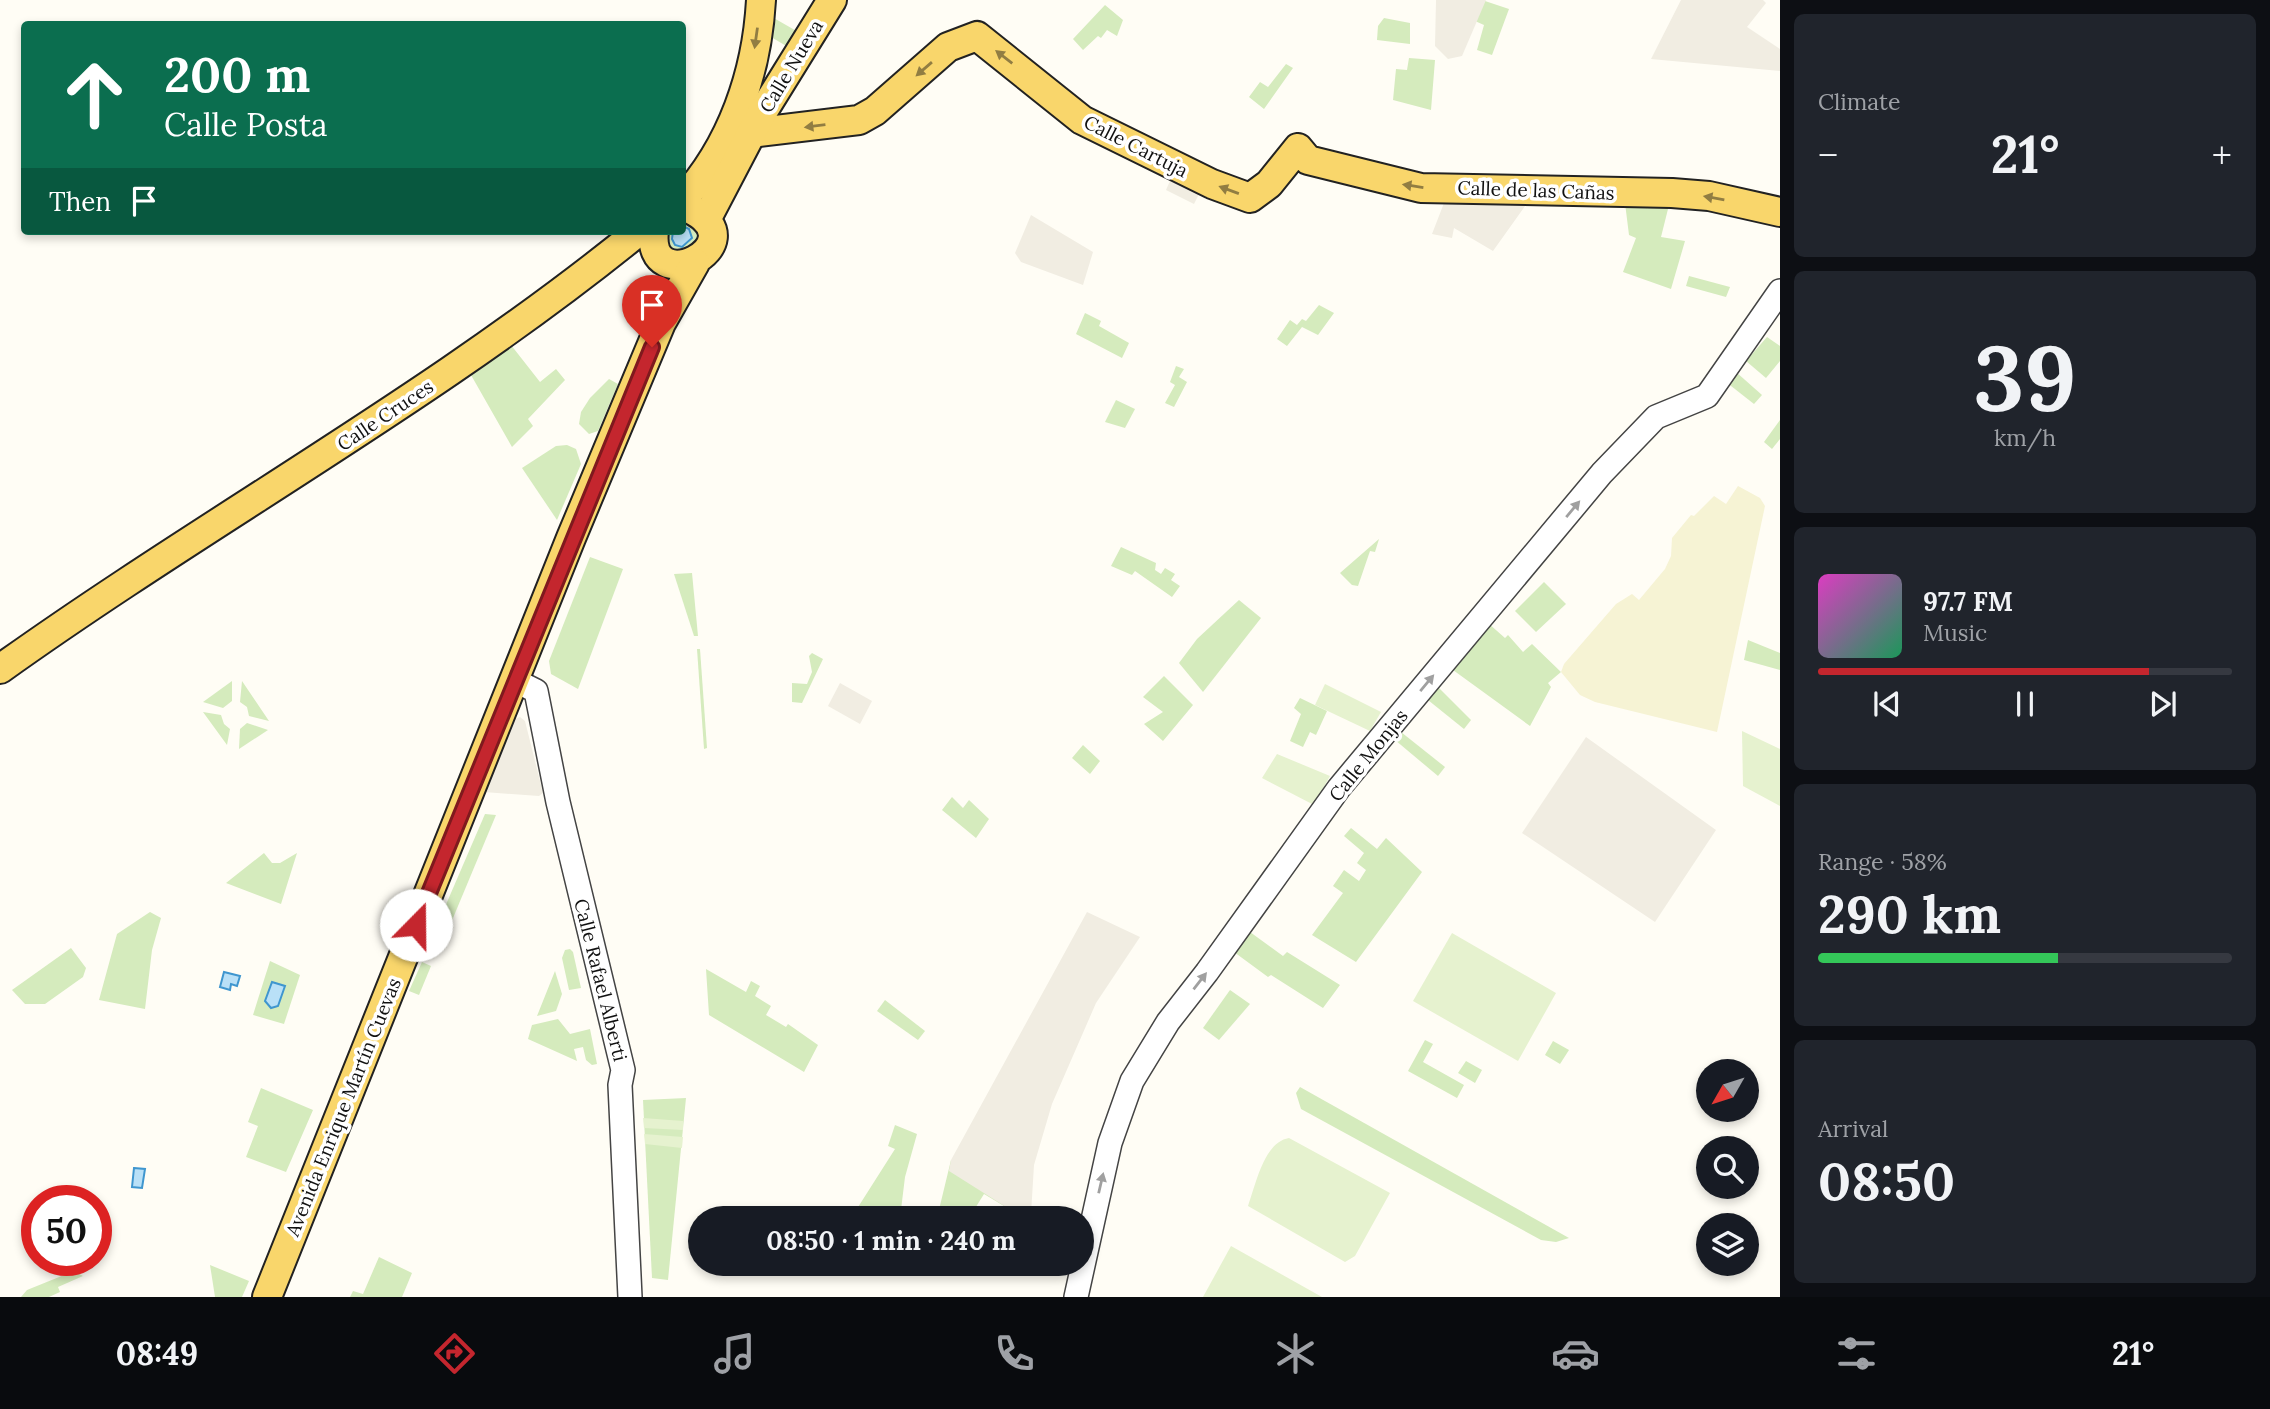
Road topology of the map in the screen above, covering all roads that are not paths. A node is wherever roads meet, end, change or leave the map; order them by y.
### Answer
1 (761, 0) edge
2 (832, 0) edge
3 (751, 133) junction
4 (1298, 148) joint
5 (692, 191) edge
6 (1780, 212) edge
7 (694, 214) edge
8 (652, 241) edge
9 (695, 263) junction
10 (1780, 291) edge
11 (661, 323) junction
12 (0, 669) edge
13 (514, 680) junction
14 (267, 1297) edge
15 (629, 1297) edge
16 (1076, 1297) edge

1 -> 5 main road
2 - 3 main road, Calle Nueva
4 -> 3 main road, Calle Cartuja
3 - 5 main road
3 - 7 main road
6 -> 4 main road, Calle de las Cañas
7 - 9 main road
8 - 9 main road, Calle Cruces
8 - 11 main road
8 - 12 main road, Calle Cruces
9 - 11 main road
16 -> 10 street, Calle Monjas
11 - 13 main road, Avenida Enrique Martín Cuevas
13 - 14 main road, Avenida Enrique Martín Cuevas
13 - 15 street, Calle Rafael Alberti

